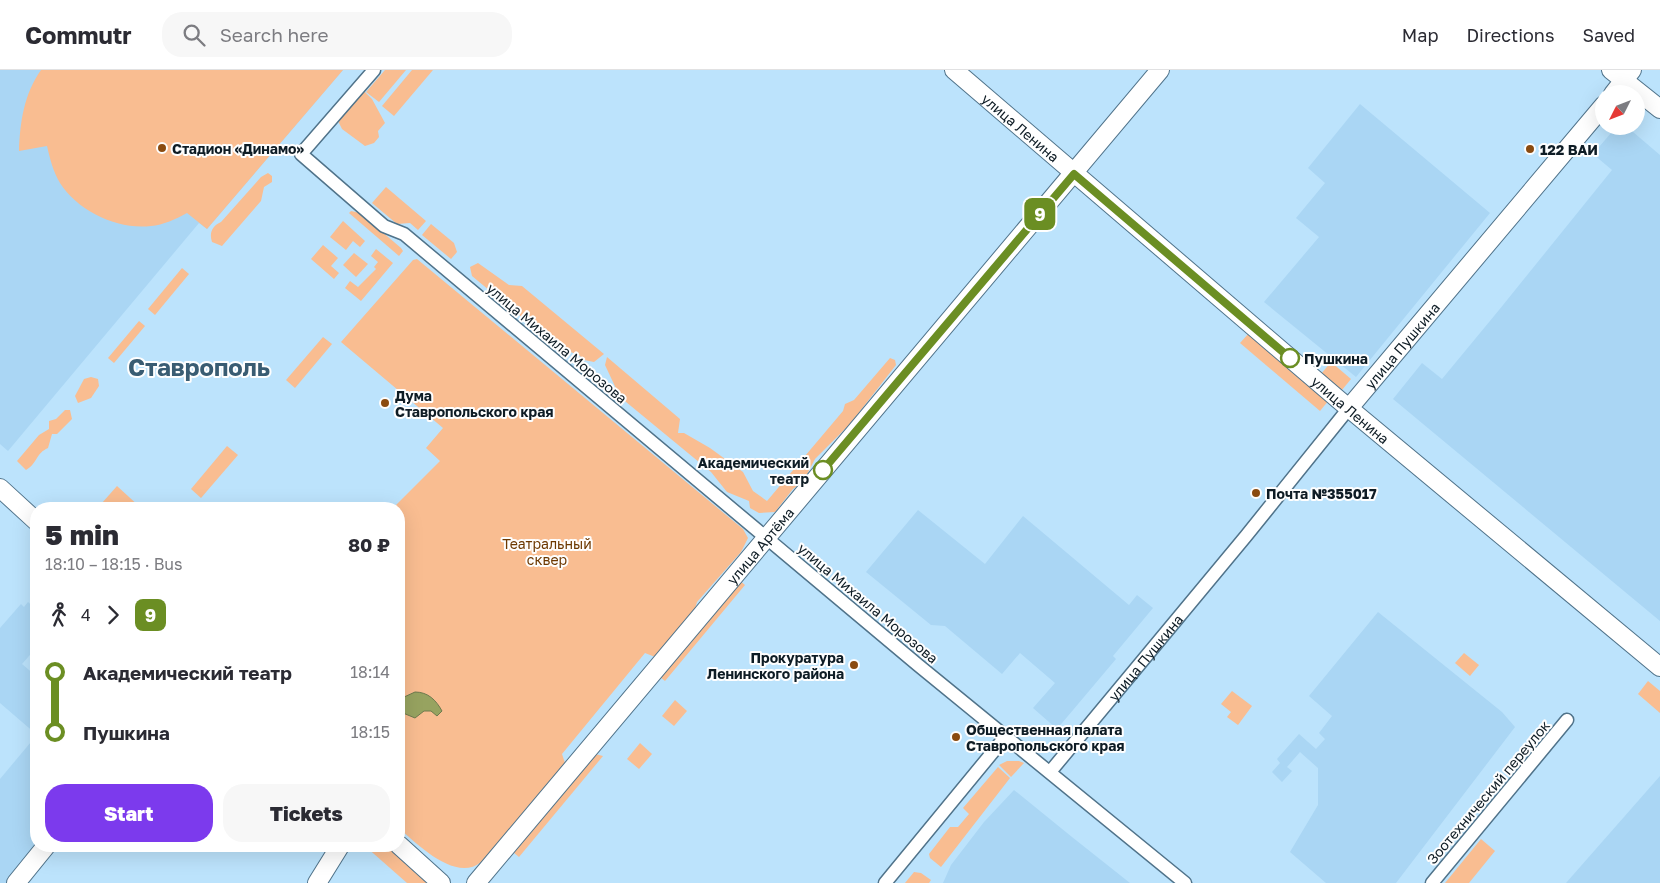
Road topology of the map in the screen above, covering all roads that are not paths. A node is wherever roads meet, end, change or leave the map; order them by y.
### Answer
1 (374, 70) edge
2 (954, 70) edge
3 (1160, 70) edge
4 (1620, 78) edge
5 (1660, 109) edge
6 (1595, 116) edge
7 (1074, 174) junction
8 (1349, 408) junction
9 (0, 488) edge
10 (30, 516) edge
11 (766, 537) junction
12 (1660, 667) edge
13 (1568, 720) dead end
14 (1006, 736) junction
15 (1050, 772) junction
16 (405, 851) edge
17 (41, 852) edge
18 (336, 852) edge
19 (16, 883) edge
20 (317, 883) edge
21 (440, 883) edge
22 (476, 883) edge
23 (886, 883) edge
24 (1185, 883) edge
25 (1432, 883) edge

1 - 11 street, улица Михаила Морозова
2 - 7 main road, улица Ленина
3 - 7 main road, улица Артёма
4 - 5 main road
6 - 8 main road, улица Пушкина
7 - 8 main road, улица Ленина
7 - 11 main road, улица Артёма
8 - 12 main road, улица Ленина
8 - 15 street, улица Пушкина
9 - 10 main road
11 - 14 street, улица Михаила Морозова
11 - 22 main road, улица Артёма
13 - 25 street, Зоотехнический переулок
14 - 15 street, улица Михаила Морозова
14 - 23 street
15 - 24 street, улица Михаила Морозова
16 - 21 main road
17 - 19 main road
18 - 20 main road

